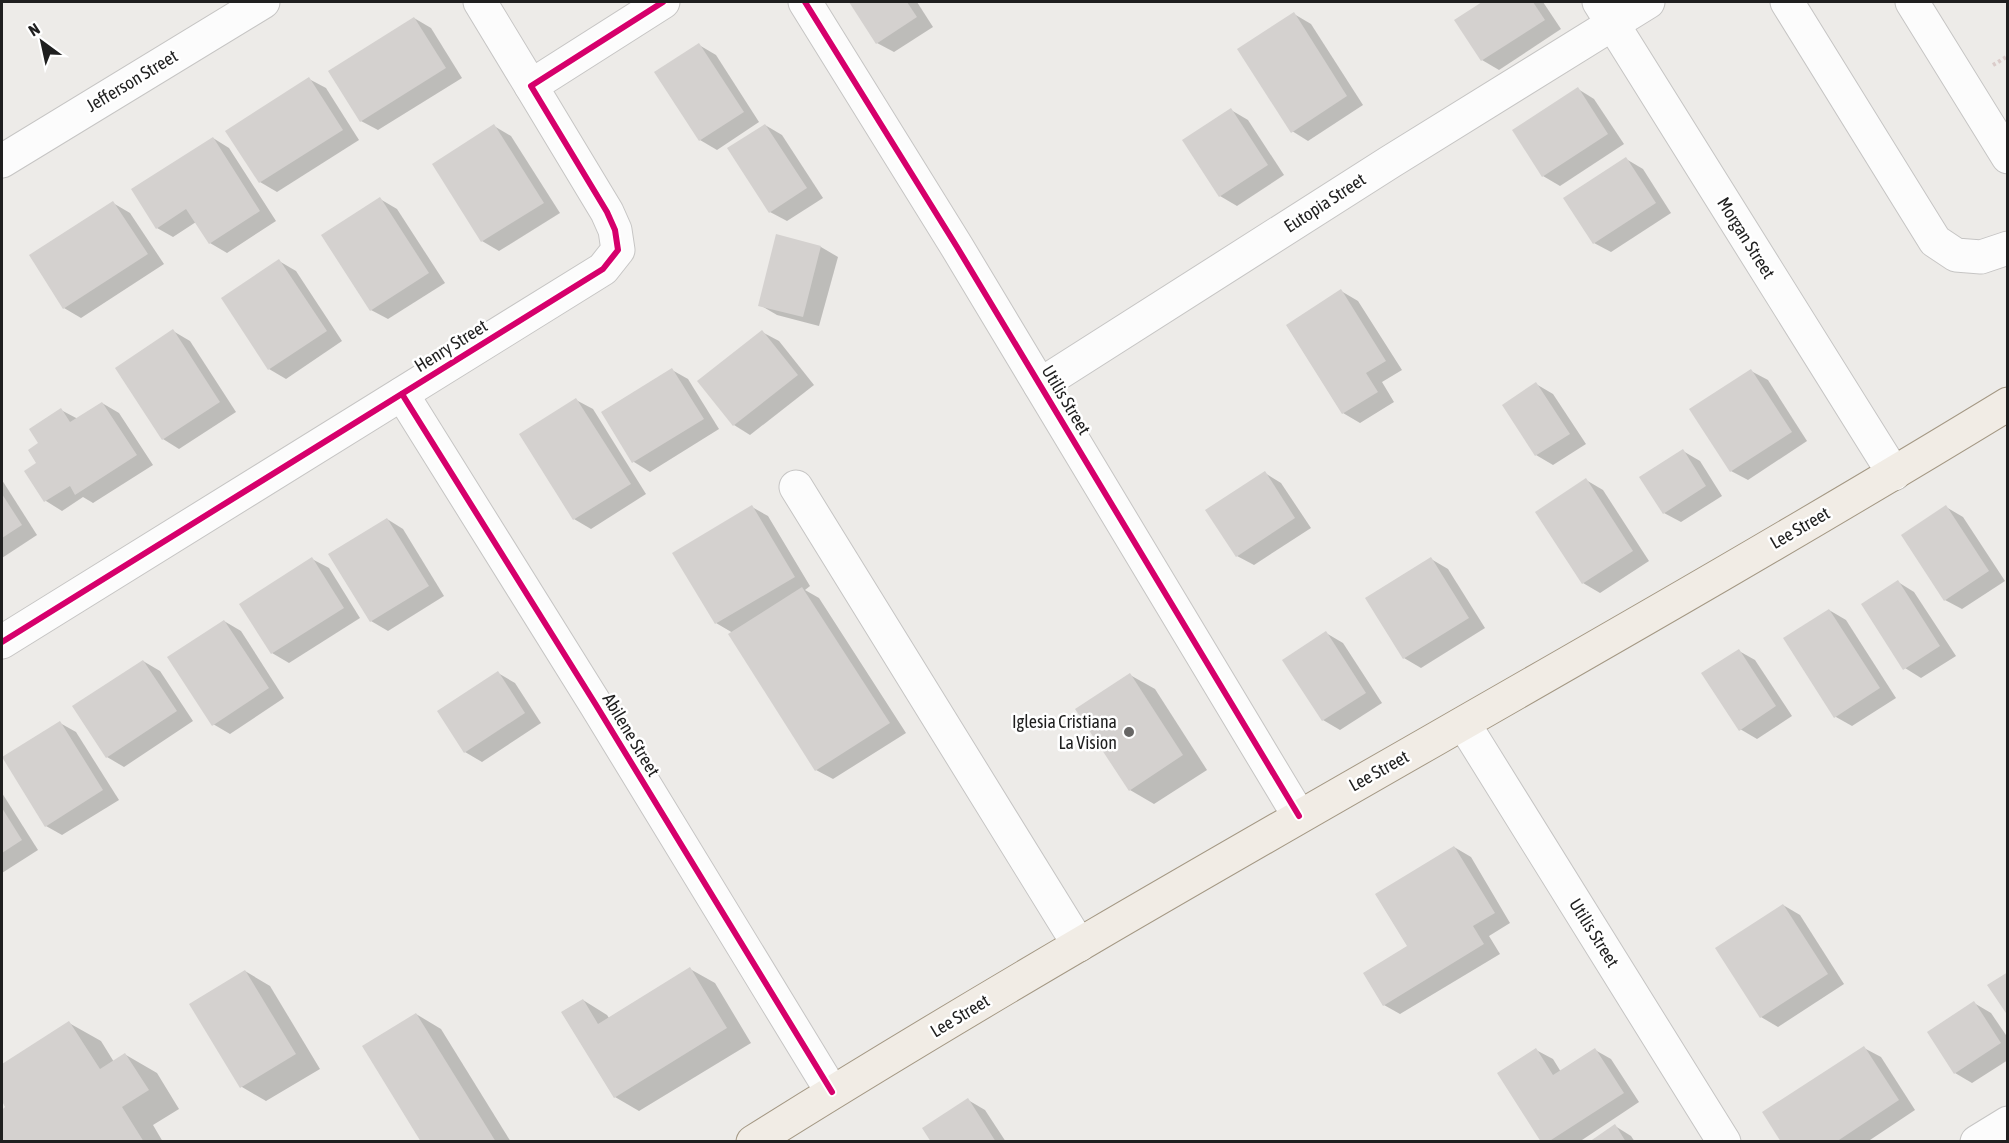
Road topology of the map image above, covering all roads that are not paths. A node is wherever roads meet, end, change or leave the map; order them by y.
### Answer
1 (263, 2) edge
2 (480, 2) edge
3 (663, 2) edge
4 (805, 2) edge
5 (1648, 2) edge
6 (1787, 2) edge
7 (1912, 2) edge
8 (1605, 13) edge
9 (531, 86) junction
10 (2007, 157) edge
11 (2, 161) edge
12 (2007, 248) edge
13 (1040, 385) junction
14 (402, 394) junction
15 (2007, 405) edge
16 (1894, 474) junction
17 (796, 488) dead end
18 (2, 642) edge
19 (1464, 724) junction
20 (1299, 816) junction
21 (1079, 945) junction
22 (832, 1092) junction
23 (2007, 1123) edge
24 (753, 1142) edge
25 (1724, 1142) edge
26 (1977, 1142) edge

1 - 11 street, Jefferson Street
2 - 9 street
3 - 9 street
4 - 13 street, Utilis Street
5 - 8 street, Eutopia Street
6 - 12 street
7 - 10 street
8 - 13 street, Eutopia Street
8 - 16 street, Morgan Street
9 - 14 street, Henry Street
13 - 20 street, Utilis Street
14 - 18 street, Henry Street
14 - 22 street, Abilene Street
15 - 16 main road, Lee Street
16 - 19 main road, Lee Street
17 - 21 street
19 - 20 main road, Lee Street
19 - 25 street, Utilis Street
20 - 21 main road, Lee Street
21 - 22 main road, Lee Street
22 - 24 main road, Lee Street
23 - 26 street

